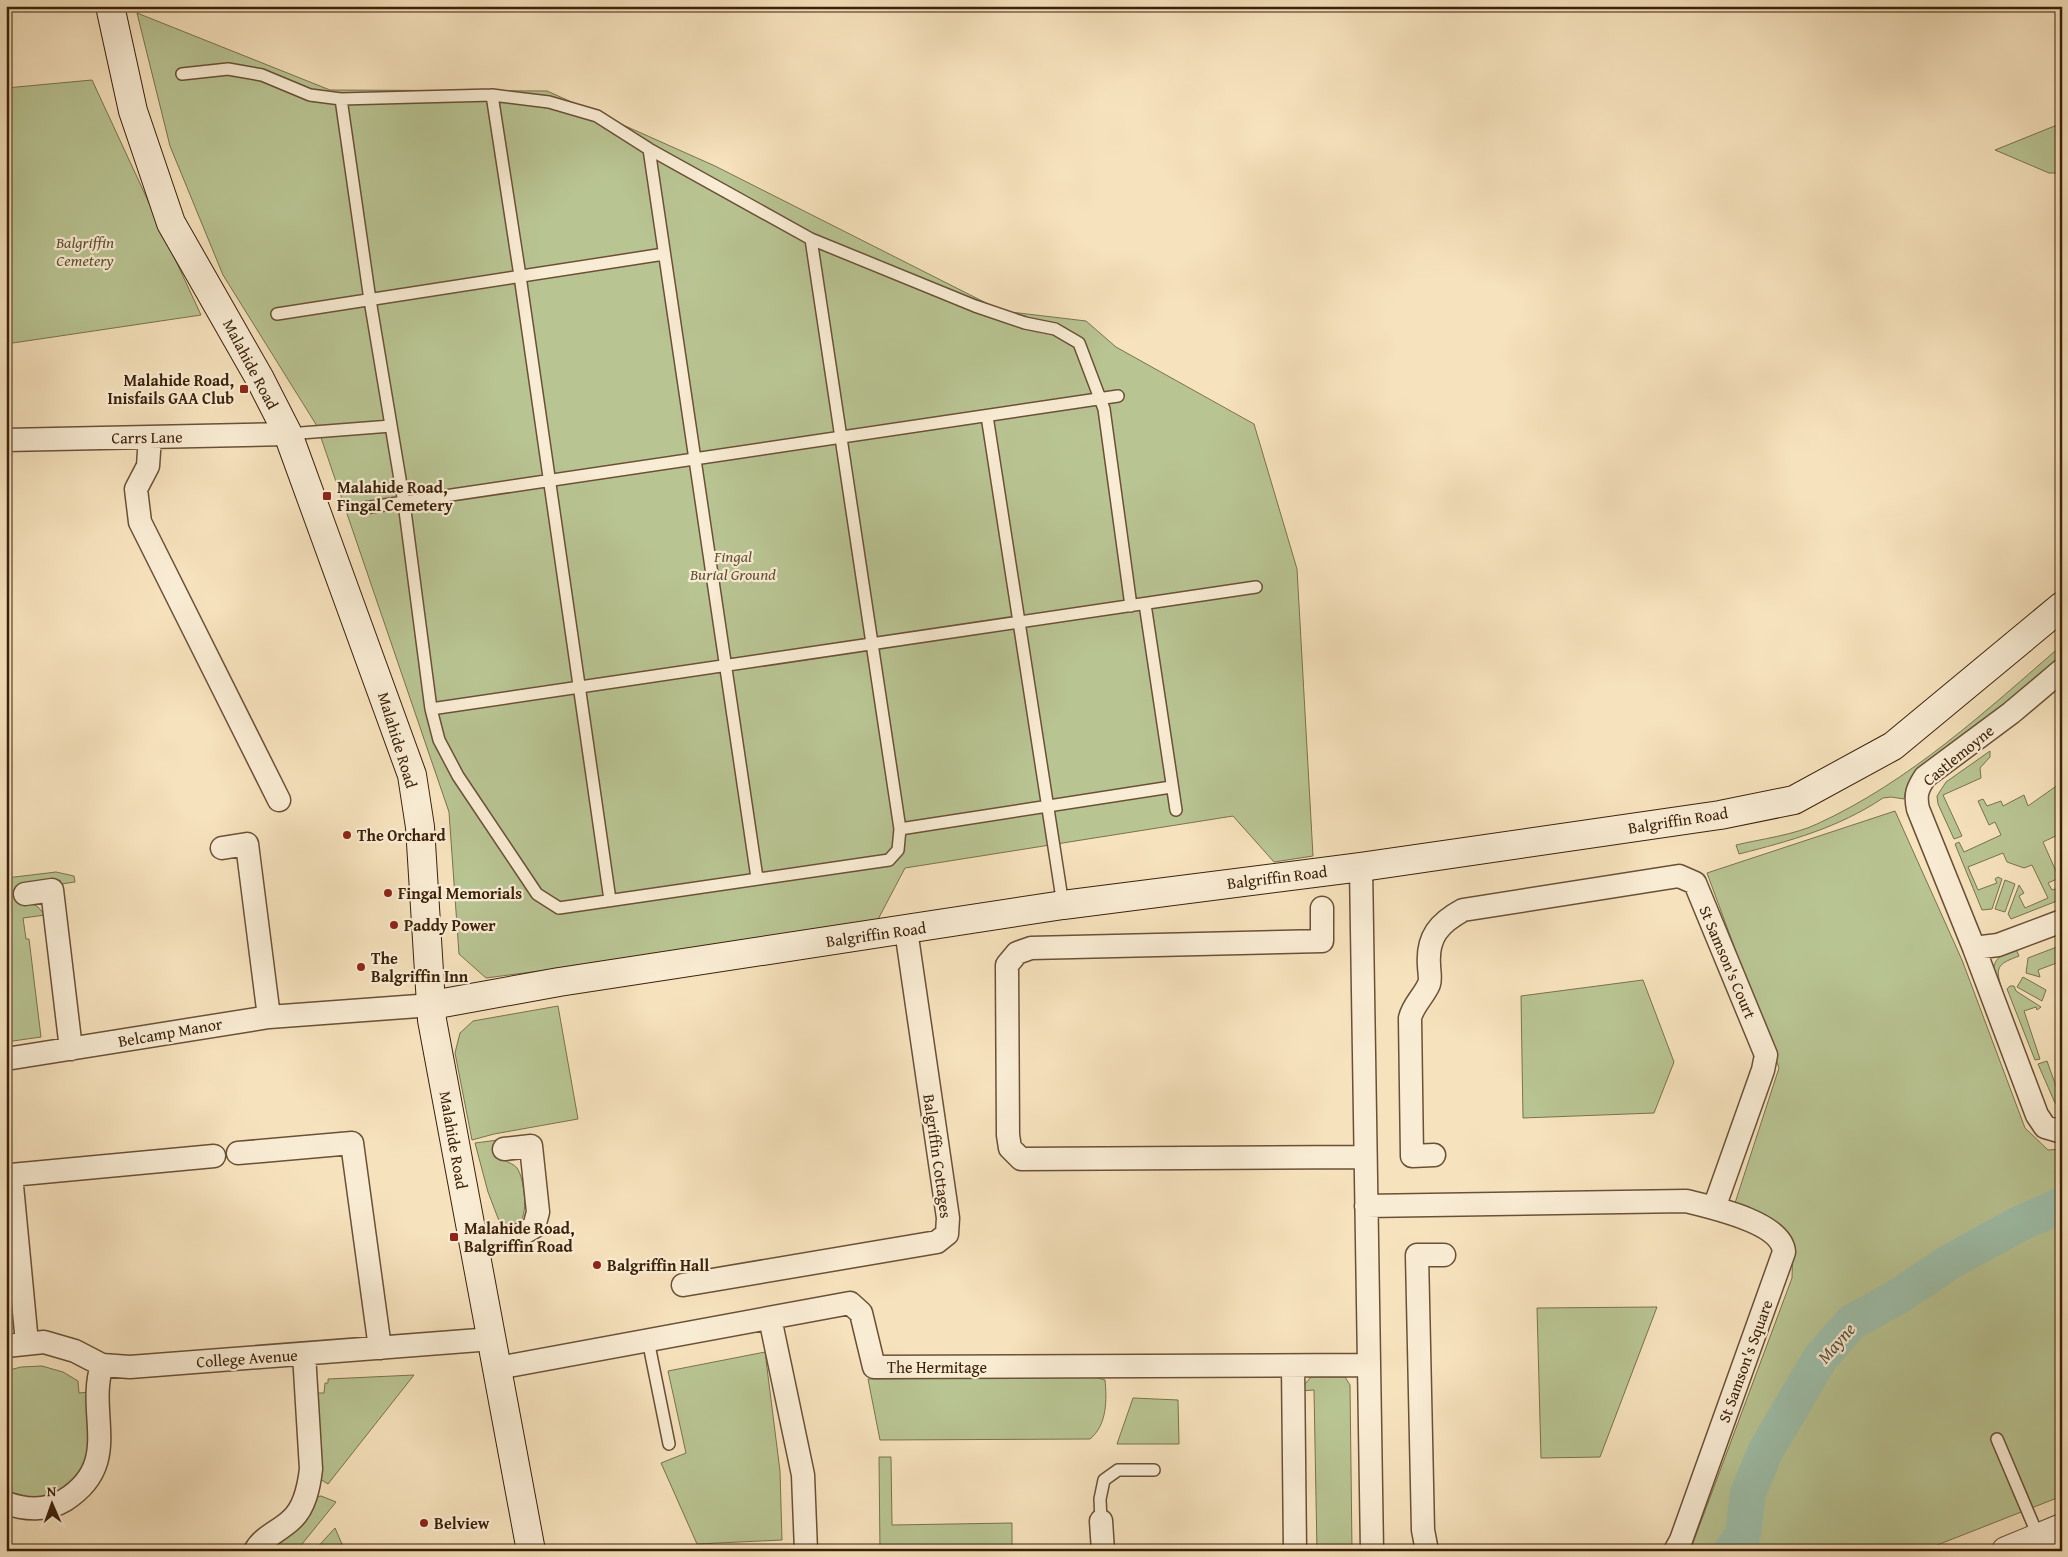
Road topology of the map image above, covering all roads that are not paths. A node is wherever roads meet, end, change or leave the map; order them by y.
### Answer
1 (107, 7) edge
2 (182, 74) dead end
3 (492, 96) junction
4 (341, 99) junction
5 (649, 149) junction
6 (811, 239) junction
7 (664, 254) junction
8 (520, 276) junction
9 (370, 300) junction
10 (277, 314) dead end
11 (1118, 396) dead end
12 (1100, 398) junction
13 (987, 416) junction
14 (391, 426) junction
15 (288, 434) junction
16 (150, 437) junction
17 (842, 437) junction
18 (6, 440) edge
19 (694, 459) junction
20 (550, 481) junction
21 (404, 503) junction
22 (364, 508) dead end
23 (1256, 588) dead end
24 (1145, 604) junction
25 (1132, 606) junction
26 (2062, 606) edge
27 (1019, 622) junction
28 (873, 644) junction
29 (725, 666) junction
30 (2062, 670) edge
31 (579, 688) junction
32 (432, 709) junction
33 (1171, 787) junction
34 (279, 800) dead end
35 (1047, 807) junction
36 (1176, 810) dead end
37 (900, 829) junction
38 (222, 848) dead end
39 (1361, 867) junction
40 (756, 878) junction
41 (25, 894) dead end
42 (610, 900) junction
43 (1063, 905) junction
44 (1322, 908) dead end
45 (2062, 921) edge
46 (906, 930) junction
47 (1974, 948) junction
48 (432, 1005) junction
49 (269, 1017) junction
50 (71, 1049) junction
51 (6, 1059) edge
52 (2062, 1132) edge
53 (504, 1149) dead end
54 (238, 1153) dead end
55 (1434, 1155) dead end
56 (214, 1156) dead end
57 (1365, 1157) junction
58 (9, 1175) edge
59 (1366, 1206) junction
60 (1714, 1208) junction
61 (473, 1242) junction
62 (1444, 1255) dead end
63 (682, 1285) dead end
64 (770, 1318) junction
65 (492, 1339) junction
66 (648, 1340) junction
67 (17, 1344) edge
68 (380, 1348) junction
69 (304, 1354) junction
70 (102, 1365) junction
71 (1369, 1365) junction
72 (1292, 1366) junction
73 (498, 1368) junction
74 (1997, 1439) dead end
75 (669, 1444) dead end
76 (1154, 1470) dead end
77 (6, 1503) edge
78 (1101, 1521) joint
79 (2032, 1542) edge
80 (255, 1551) edge
81 (531, 1551) edge
82 (806, 1551) edge
83 (1103, 1551) edge
84 (1295, 1551) edge
85 (1372, 1551) edge
86 (1427, 1551) edge
87 (1675, 1551) edge

1 - 15 main road, Malahide Road
2 - 4 lane
3 - 4 lane
3 - 5 lane
3 - 8 lane
4 - 9 lane
5 - 6 lane
5 - 7 lane
6 - 12 lane
6 - 17 lane
7 - 8 lane
7 - 19 lane
8 - 9 lane
8 - 20 lane
9 - 10 lane
9 - 14 lane
11 - 12 lane
12 - 13 lane
12 - 25 lane
13 - 17 lane
13 - 27 lane
14 - 15 lane
14 - 21 lane
15 - 16 street, Carrs Lane
15 - 48 main road, Malahide Road
16 - 18 street, Carrs Lane
16 - 34 street
17 - 19 lane
17 - 28 lane
19 - 20 lane
19 - 29 lane
20 - 21 lane
20 - 31 lane
21 - 22 lane
21 - 32 lane
23 - 24 lane
24 - 25 lane
24 - 33 lane
25 - 27 lane
26 - 39 main road, Balgriffin Road
27 - 28 lane
27 - 35 lane
28 - 29 lane
28 - 37 lane
29 - 31 lane
29 - 40 lane
30 - 47 street, Castlemoyne
31 - 32 lane
31 - 42 lane
32 - 42 lane
33 - 35 lane
33 - 36 lane
35 - 37 lane
35 - 43 lane
37 - 40 lane
38 - 49 street
39 - 43 main road, Balgriffin Road
39 - 57 street
40 - 42 lane
41 - 50 street
43 - 46 main road, Balgriffin Road
44 - 57 street
45 - 47 street
46 - 48 main road, Balgriffin Road
46 - 63 street, Balgriffin Cottages
47 - 52 street, Castlemoyne
48 - 49 street, Belcamp Manor
48 - 61 main road, Malahide Road
49 - 50 street, Belcamp Manor
50 - 51 street, Belcamp Manor
53 - 61 street
54 - 68 street
55 - 60 street, St Samson's Court
56 - 58 street
57 - 59 street
58 - 67 street
59 - 60 street
59 - 71 street
60 - 87 street, St Samson's Square
61 - 65 main road, Malahide Road
62 - 86 street
64 - 66 street, The Hermitage
64 - 72 street, The Hermitage
64 - 82 street
65 - 68 street, College Avenue
65 - 73 main road, Malahide Road
66 - 73 street, The Hermitage
66 - 75 lane
67 - 70 street, College Avenue
68 - 69 street, College Avenue
69 - 70 street, College Avenue
69 - 80 street
70 - 77 street
71 - 72 street, The Hermitage
71 - 85 street
72 - 84 street
73 - 81 main road, Malahide Road
74 - 79 lane
76 - 78 lane
78 - 83 street

